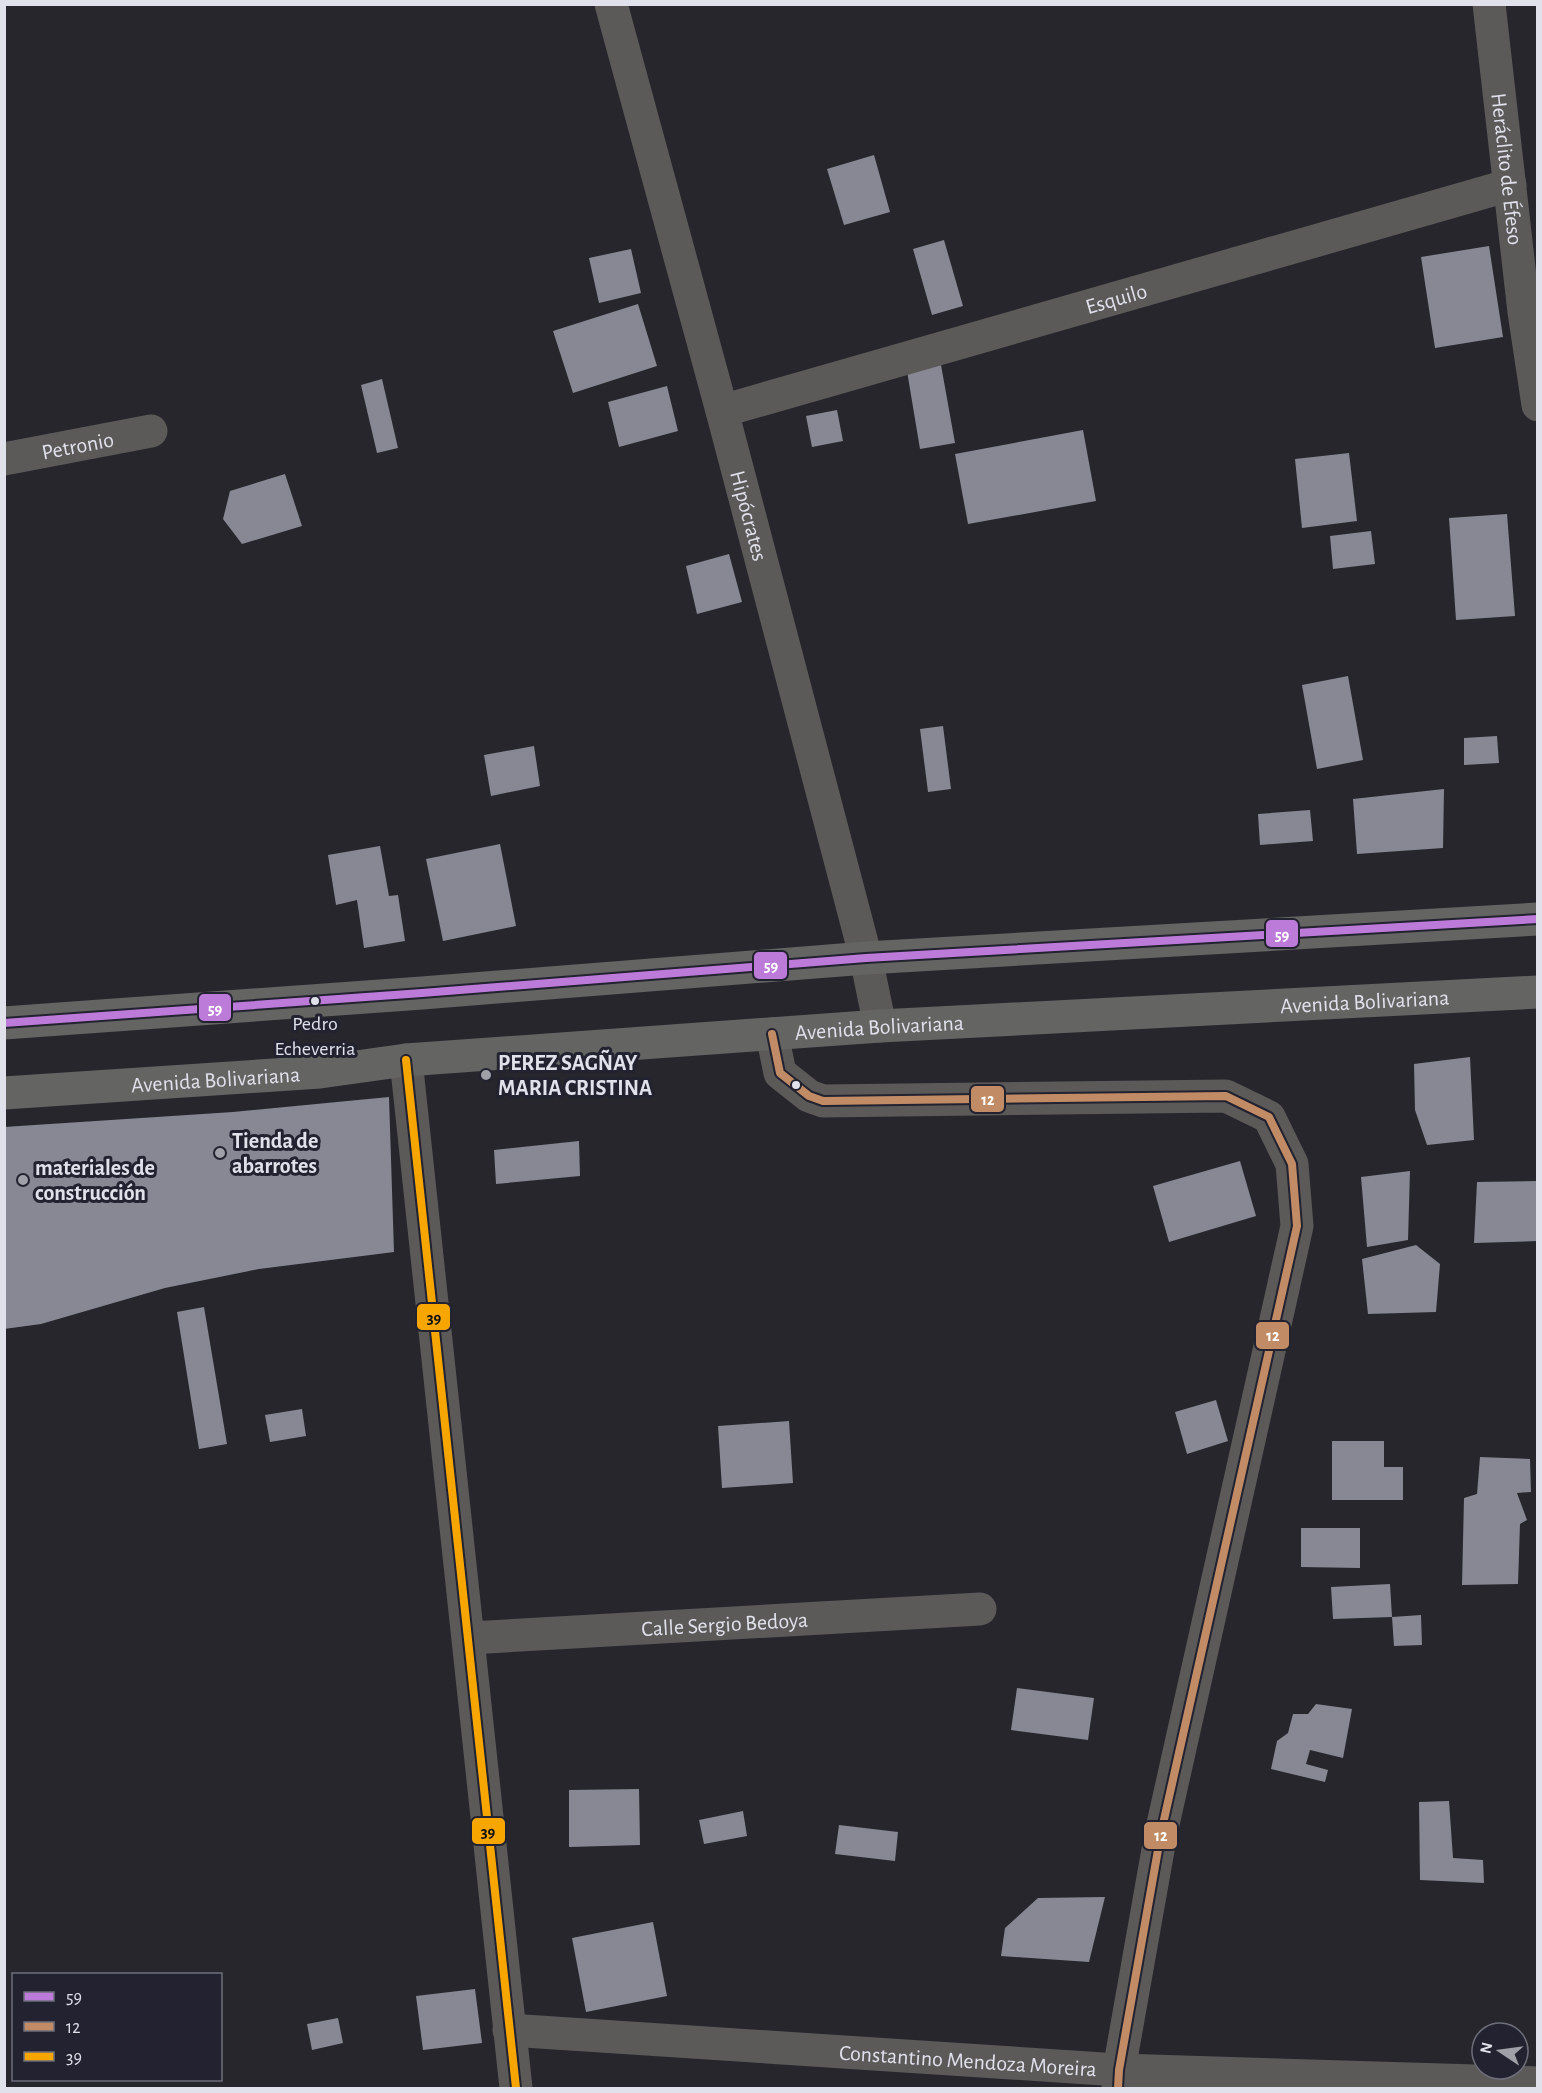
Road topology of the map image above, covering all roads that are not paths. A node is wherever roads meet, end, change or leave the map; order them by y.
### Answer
1 (611, 4) edge
2 (1489, 4) edge
3 (1510, 185) junction
4 (1531, 310) edge
5 (1538, 405) edge
6 (722, 411) junction
7 (151, 431) dead end
8 (4, 459) edge
9 (1538, 919) edge
10 (866, 958) junction
11 (1538, 992) edge
12 (4, 1023) edge
13 (880, 1026) junction
14 (772, 1034) junction
15 (406, 1060) junction
16 (4, 1093) edge
17 (980, 1609) dead end
18 (469, 1638) junction
19 (509, 2030) junction
20 (1119, 2079) edge
21 (1538, 2083) edge
22 (516, 2088) edge

1 - 6 street, Hipócrates
2 - 3 street, Heráclito de Éfeso
3 - 4 street, Heráclito de Éfeso
3 - 6 street, Esquilo
4 - 5 street, Heráclito de Éfeso
6 - 10 street, Hipócrates
7 - 8 street, Petronio
9 - 10 highway
10 - 12 highway
10 - 13 street, Hipócrates
11 - 13 highway, Avenida Bolivariana
13 - 14 highway, Avenida Bolivariana
14 - 15 highway, Avenida Bolivariana
14 - 20 street
15 - 16 highway, Avenida Bolivariana
15 - 18 street
17 - 18 street, Calle Sergio Bedoya
18 - 19 street
19 - 20 street, Constantino Mendoza Moreira
19 - 22 street
20 - 21 street, Constantino Mendoza Moreira

